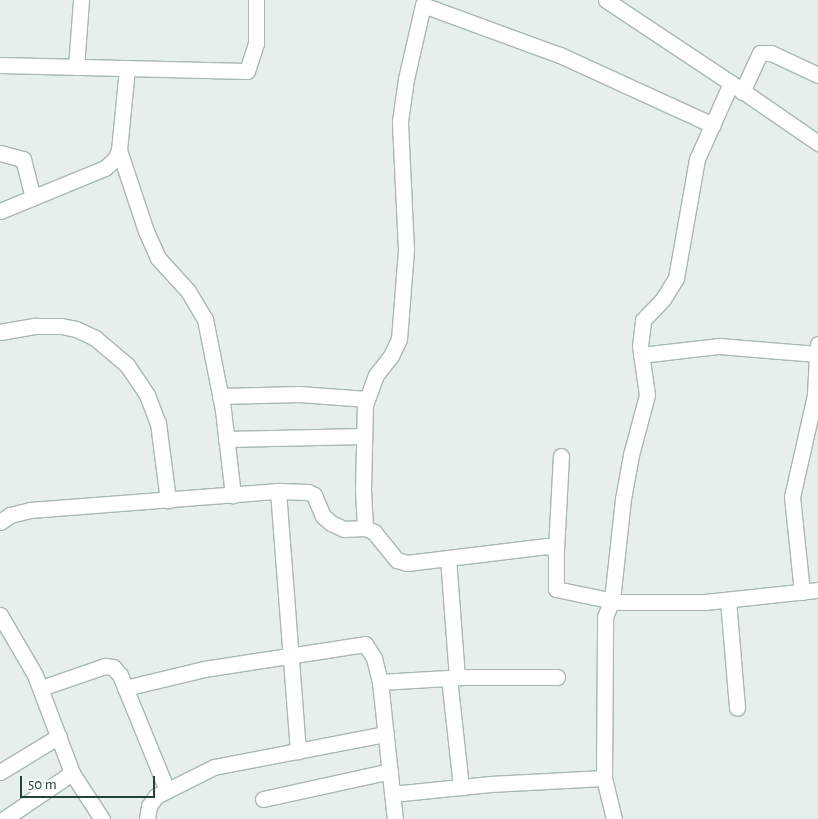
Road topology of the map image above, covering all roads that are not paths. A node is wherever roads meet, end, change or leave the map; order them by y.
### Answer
1 (81, 0) edge
2 (256, 0) edge
3 (606, 0) edge
4 (0, 65) edge
5 (76, 67) junction
6 (127, 68) junction
7 (818, 75) edge
8 (736, 88) junction
9 (713, 125) junction
10 (818, 143) edge
11 (119, 150) junction
12 (0, 153) edge
13 (34, 198) junction
14 (0, 211) edge
15 (0, 332) edge
16 (817, 349) edge
17 (641, 355) junction
18 (817, 395) edge
19 (220, 396) junction
20 (367, 400) junction
21 (364, 436) junction
22 (226, 439) junction
23 (561, 456) dead end
24 (278, 491) junction
25 (233, 495) junction
26 (168, 500) junction
27 (0, 522) edge
28 (365, 528) junction
29 (556, 550) junction
30 (448, 558) junction
31 (818, 590) edge
32 (802, 592) junction
33 (612, 600) junction
34 (728, 600) junction
35 (0, 615) edge
36 (290, 655) junction
37 (557, 677) dead end
38 (453, 678) junction
39 (380, 682) junction
40 (42, 688) junction
41 (125, 688) junction
42 (737, 708) dead end
43 (386, 734) junction
44 (59, 736) junction
45 (298, 751) junction
46 (390, 771) junction
47 (0, 772) edge
48 (72, 773) junction
49 (604, 778) junction
50 (461, 787) junction
51 (167, 790) junction
52 (392, 794) junction
53 (263, 799) dead end
54 (4, 819) edge
55 (102, 819) edge
56 (146, 819) edge
57 (388, 819) edge
58 (395, 819) edge
59 (614, 819) edge

1 - 5 street
2 - 6 street
3 - 8 street
4 - 5 street
5 - 6 street
6 - 11 street
7 - 8 street
8 - 9 street
8 - 10 street
9 - 17 street
9 - 20 street
11 - 13 street
11 - 19 street
12 - 13 street
13 - 14 street
15 - 26 street
16 - 17 street
16 - 18 street
17 - 33 street
18 - 32 street
19 - 20 street
19 - 22 street
20 - 21 street
21 - 22 street
21 - 28 street
22 - 25 street
23 - 29 street
24 - 25 street
24 - 28 street
24 - 36 street
25 - 26 street
26 - 27 street
28 - 30 street
29 - 30 street
29 - 33 street
30 - 38 street
31 - 32 street
32 - 34 street
33 - 34 street
33 - 49 street
34 - 42 street
35 - 40 street
36 - 39 street
36 - 41 street
36 - 45 street
37 - 38 street
38 - 39 street
38 - 50 street
39 - 43 street
40 - 41 street
40 - 44 street
41 - 51 street
43 - 45 street
43 - 46 street
44 - 47 street
44 - 48 street
45 - 51 street
46 - 52 street
46 - 53 street
48 - 54 street
48 - 55 street
49 - 50 street
49 - 59 street
50 - 52 street
51 - 56 street
52 - 58 street
57 - 58 street

